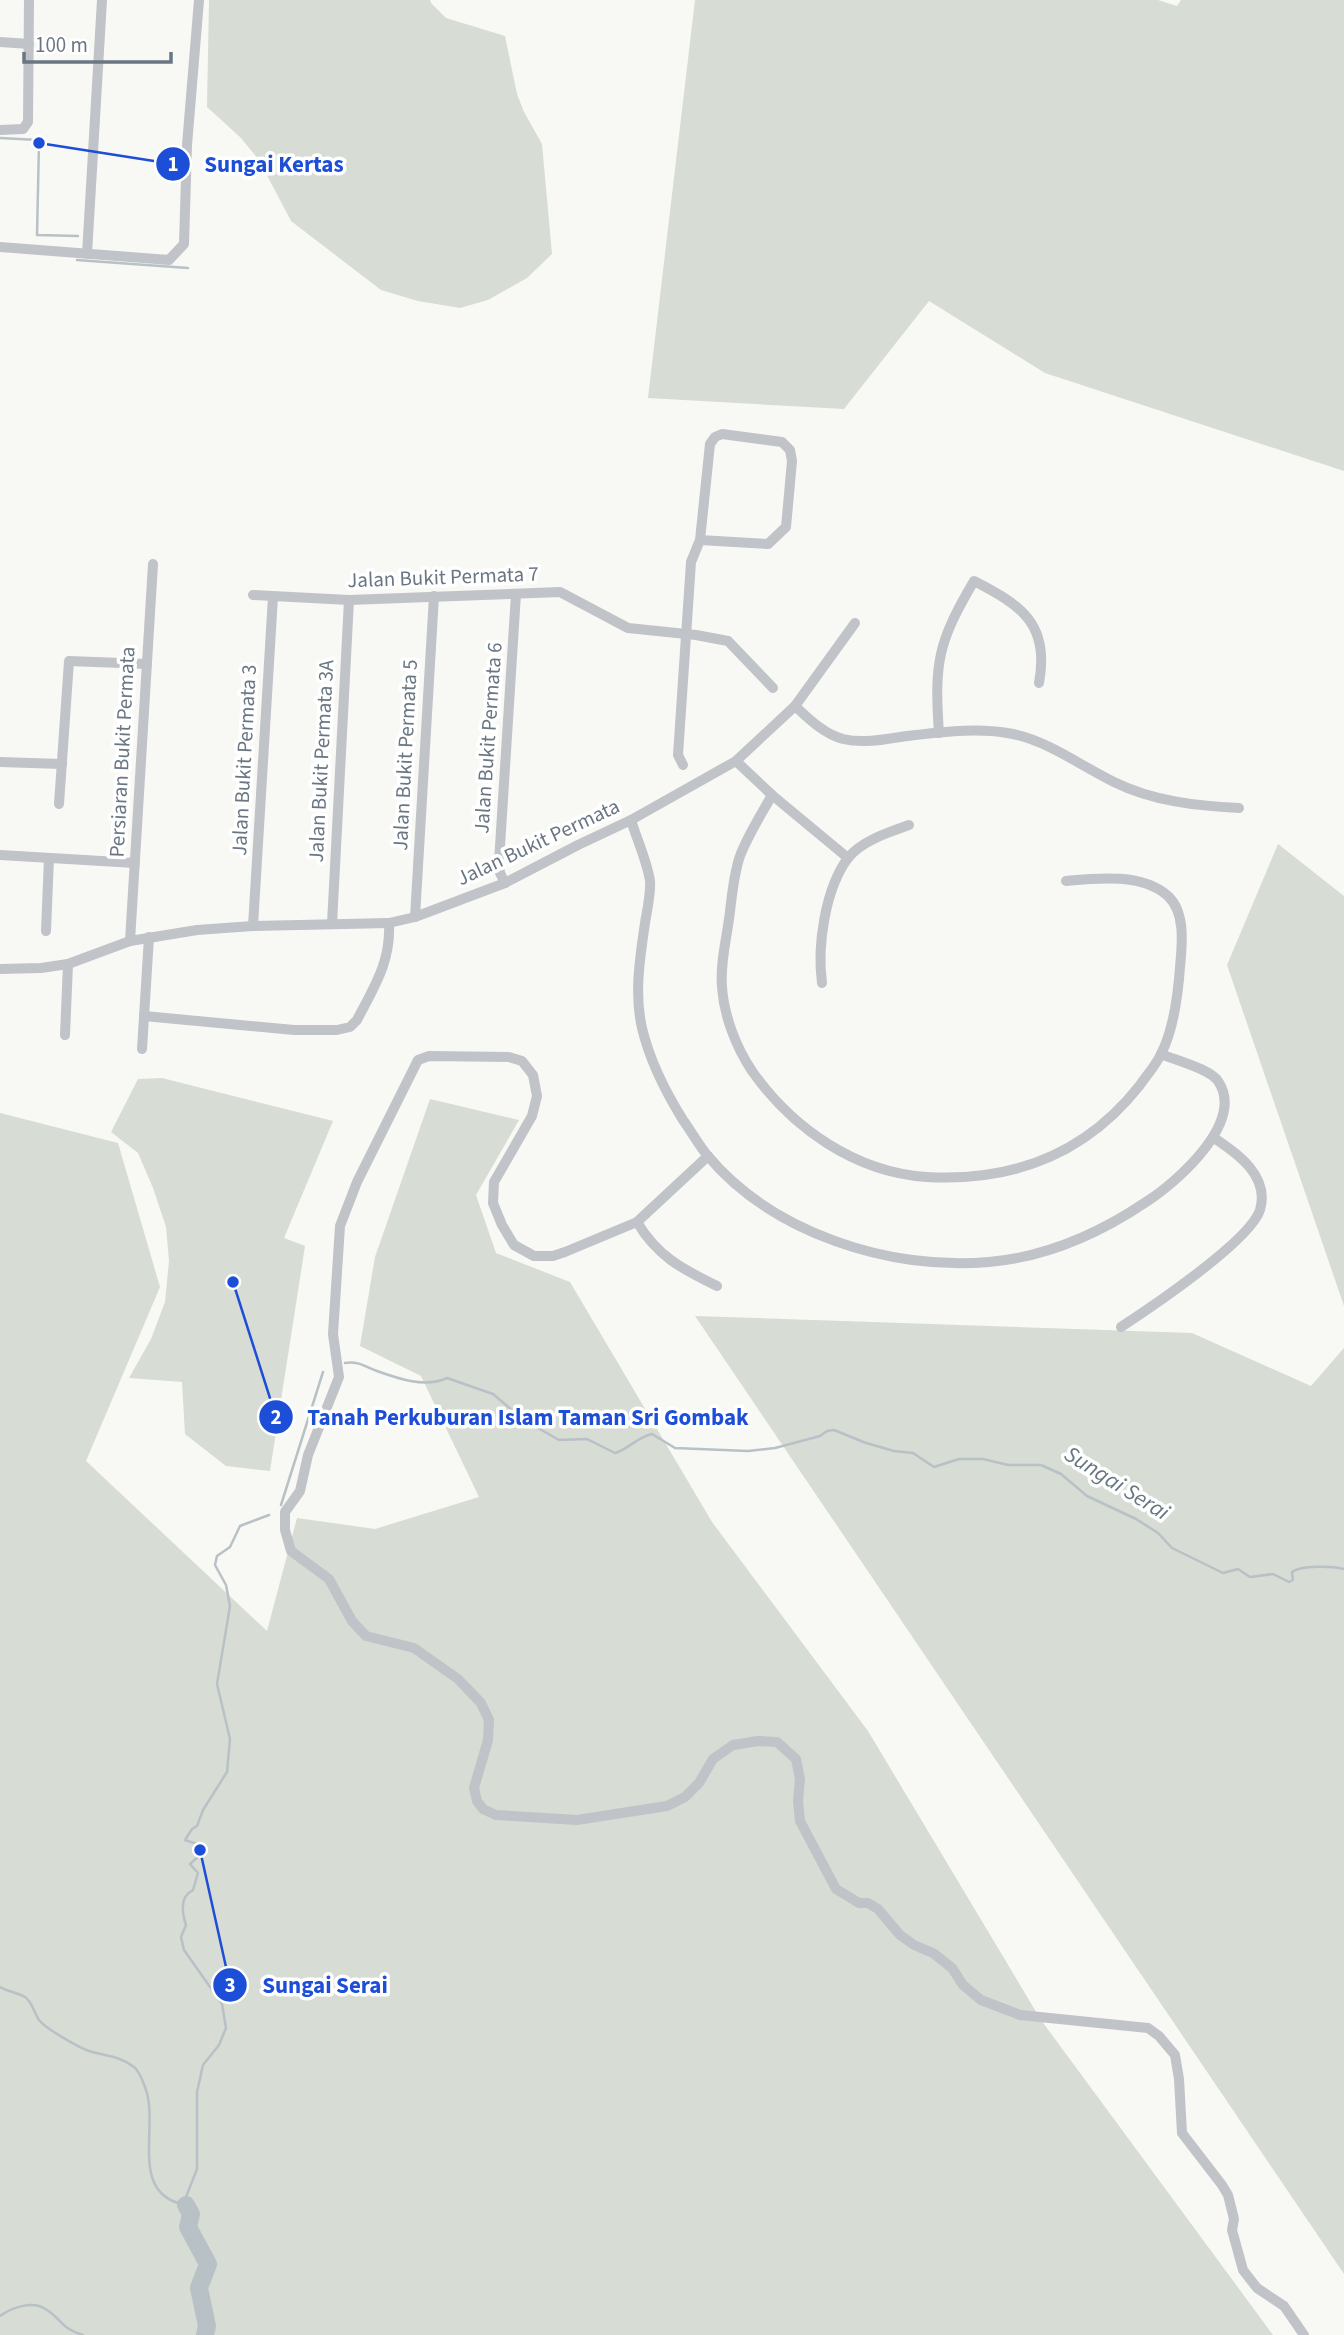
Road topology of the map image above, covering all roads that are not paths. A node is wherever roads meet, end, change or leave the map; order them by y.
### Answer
1 (29, 0) edge
2 (102, 0) edge
3 (199, 0) edge
4 (0, 42) edge
5 (29, 44) junction
6 (0, 130) edge
7 (0, 247) edge
8 (87, 254) junction
9 (700, 540) junction
10 (153, 564) dead end
11 (516, 594) junction
12 (253, 595) dead end
13 (434, 596) junction
14 (273, 597) junction
15 (349, 600) junction
16 (855, 623) dead end
17 (686, 635) junction
18 (147, 664) junction
19 (1038, 683) dead end
20 (773, 688) dead end
21 (795, 706) junction
22 (939, 733) junction
23 (736, 761) junction
24 (0, 762) edge
25 (62, 764) junction
26 (683, 765) dead end
27 (772, 795) junction
28 (59, 804) dead end
29 (1239, 808) dead end
30 (631, 820) junction
31 (909, 825) dead end
32 (0, 855) edge
33 (49, 858) junction
34 (848, 858) junction
35 (135, 863) junction
36 (1066, 881) dead end
37 (505, 883) junction
38 (415, 916) junction
39 (389, 923) junction
40 (332, 924) junction
41 (253, 926) junction
42 (46, 931) dead end
43 (149, 937) junction
44 (130, 942) junction
45 (68, 964) junction
46 (0, 969) edge
47 (822, 983) dead end
48 (144, 1016) junction
49 (65, 1035) dead end
50 (142, 1049) dead end
51 (1161, 1054) junction
52 (1214, 1138) junction
53 (708, 1156) junction
54 (637, 1222) junction
55 (717, 1286) dead end
56 (1121, 1327) dead end
57 (1304, 2335) edge

1 - 5 street
2 - 8 street
3 - 8 street
4 - 5 street
5 - 6 street
7 - 8 street
9 - 9 street
9 - 17 street
10 - 18 street, Persiaran Bukit Permata
11 - 13 street, Jalan Bukit Permata 7
11 - 17 street, Jalan Bukit Permata 7
11 - 37 street, Jalan Bukit Permata 6
12 - 14 street, Jalan Bukit Permata 7
13 - 15 street, Jalan Bukit Permata 7
13 - 38 street, Jalan Bukit Permata 5
14 - 15 street, Jalan Bukit Permata 7
14 - 41 street, Jalan Bukit Permata 3
15 - 40 street, Jalan Bukit Permata 3A
16 - 21 street, Jalan Bukit Permata
17 - 20 street, Jalan Bukit Permata 7
17 - 26 street
18 - 25 street
18 - 35 street, Persiaran Bukit Permata
19 - 22 street
21 - 22 street
21 - 23 street, Jalan Bukit Permata
22 - 29 street
23 - 27 street
23 - 30 street, Jalan Bukit Permata
24 - 25 street
25 - 28 street
27 - 34 street
27 - 51 street
30 - 37 street, Jalan Bukit Permata
30 - 53 street
31 - 34 street
32 - 33 street
33 - 35 street
33 - 42 street
34 - 47 street
35 - 44 street, Persiaran Bukit Permata
36 - 51 street
37 - 38 street, Jalan Bukit Permata
38 - 39 street, Jalan Bukit Permata
39 - 40 street, Jalan Bukit Permata
39 - 48 street
40 - 41 street, Jalan Bukit Permata
41 - 43 street, Jalan Bukit Permata
43 - 44 street, Jalan Bukit Permata
43 - 48 street
44 - 45 street, Jalan Bukit Permata
45 - 46 street, Jalan Bukit Permata
45 - 49 street
48 - 50 street
51 - 52 street
52 - 53 street
52 - 56 street
53 - 54 street
54 - 55 street
54 - 57 street

